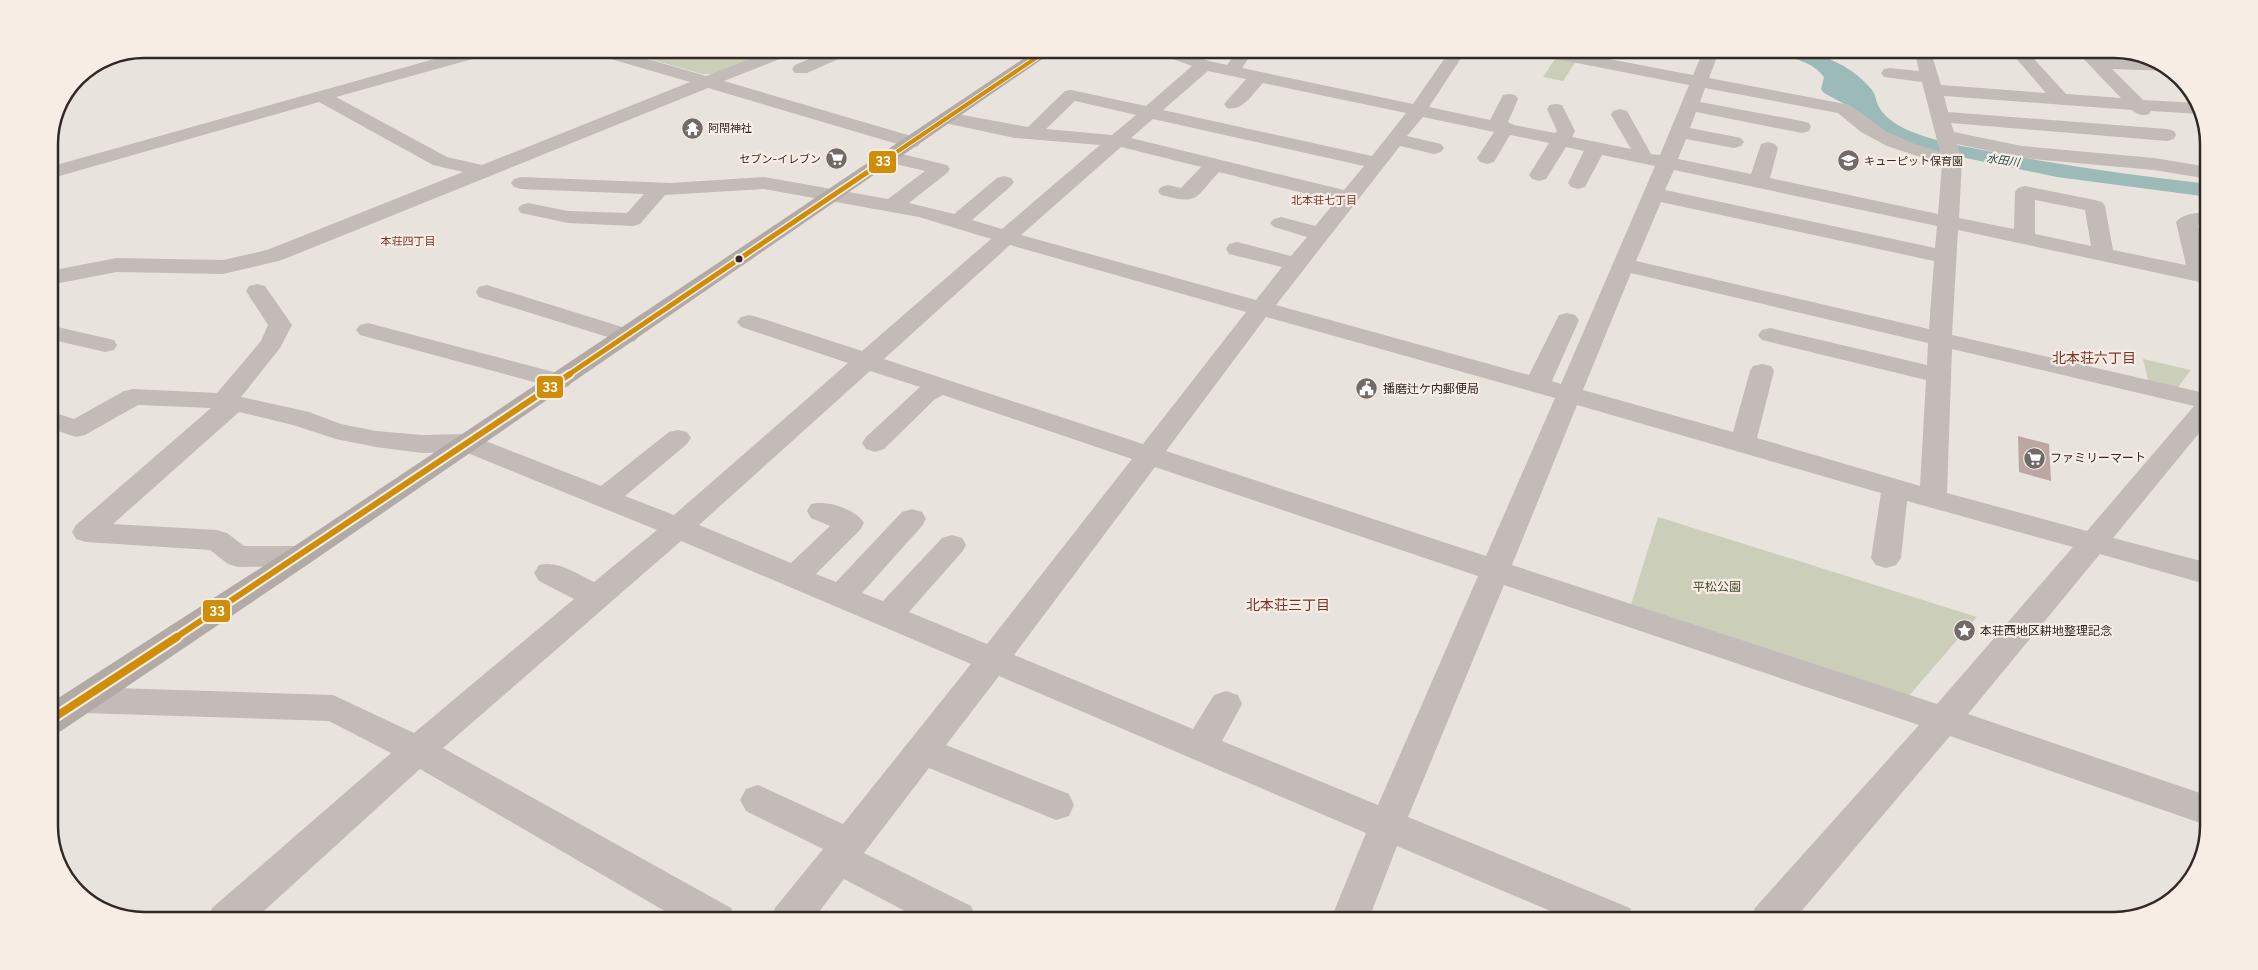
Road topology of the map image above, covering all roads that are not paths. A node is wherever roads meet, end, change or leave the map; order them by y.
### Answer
1 (457, 58) edge
2 (627, 58) edge
3 (765, 58) edge
4 (826, 58) edge
5 (1036, 58) edge
6 (1186, 58) edge
7 (1240, 58) edge
8 (1452, 58) edge
9 (1601, 58) edge
10 (1708, 58) edge
11 (1925, 58) edge
12 (2024, 58) edge
13 (2091, 58) edge
14 (2096, 63) junction
15 (1204, 65) junction
16 (2153, 66) edge
17 (801, 69) dead end
18 (1231, 70) junction
19 (1890, 73) dead end
20 (1260, 76) junction
21 (384, 79) junction
22 (705, 81) junction
23 (1699, 81) junction
24 (1932, 84) junction
25 (406, 90) dead end
26 (322, 97) junction
27 (1510, 98) dead end
28 (2061, 99) junction
29 (1233, 104) dead end
30 (1690, 105) junction
31 (2137, 105) junction
32 (1419, 109) junction
33 (1556, 109) dead end
34 (2193, 109) edge
35 (1150, 113) junction
36 (1620, 115) dead end
37 (1942, 117) junction
38 (948, 118) junction
39 (1501, 126) junction
40 (1802, 127) dead end
41 (1679, 132) junction
42 (1033, 134) junction
43 (1947, 136) junction
44 (1395, 139) junction
45 (1560, 139) junction
46 (1118, 141) junction
47 (911, 142) junction
48 (1734, 142) dead end
49 (2178, 145) junction
50 (1596, 146) junction
51 (1434, 148) dead end
52 (1768, 148) dead end
53 (890, 157) junction
54 (1641, 157) junction
55 (1487, 158) dead end
56 (1952, 160) junction
57 (1667, 162) junction
58 (1377, 163) junction
59 (1214, 165) junction
60 (2200, 166) edge
61 (2200, 171) edge
62 (482, 172) junction
63 (1540, 175) dead end
64 (58, 181) edge
65 (1759, 181) junction
66 (1004, 182) dead end
67 (520, 183) dead end
68 (1578, 183) dead end
69 (659, 189) junction
70 (1168, 191) dead end
71 (1654, 194) junction
72 (835, 195) junction
73 (1824, 195) junction
74 (1350, 198) junction
75 (892, 206) junction
76 (528, 209) dead end
77 (2200, 218) edge
78 (1949, 221) junction
79 (957, 222) junction
80 (1281, 223) dead end
81 (1817, 229) junction
82 (1321, 234) junction
83 (1006, 237) junction
84 (2024, 237) junction
85 (1237, 249) dead end
86 (2103, 254) junction
87 (1946, 256) junction
88 (2200, 263) edge
89 (1297, 264) junction
90 (1624, 264) junction
91 (2200, 275) edge
92 (58, 276) edge
93 (257, 291) dead end
94 (487, 292) dead end
95 (1779, 302) junction
96 (1262, 308) junction
97 (1567, 320) dead end
98 (749, 322) dead end
99 (58, 334) edge
100 (627, 336) junction
101 (382, 339) dead end
102 (1940, 339) junction
103 (105, 345) dead end
104 (866, 361) junction
105 (1762, 371) dead end
106 (1938, 375) junction
107 (560, 381) junction
108 (940, 386) junction
109 (1537, 386) junction
110 (1568, 395) junction
111 (2200, 401) edge
112 (229, 402) junction
113 (2200, 414) edge
114 (58, 423) edge
115 (678, 438) dead end
116 (468, 443) junction
117 (875, 443) dead end
118 (1743, 443) junction
119 (1150, 456) junction
120 (1896, 488) junction
121 (605, 498) junction
122 (1933, 499) junction
123 (821, 511) dead end
124 (912, 519) dead end
125 (678, 528) junction
126 (2093, 542) junction
127 (952, 545) dead end
128 (300, 556) junction
129 (1886, 558) dead end
130 (1494, 571) junction
131 (2200, 572) edge
132 (548, 573) dead end
133 (795, 577) junction
134 (841, 596) junction
135 (597, 597) junction
136 (888, 616) junction
137 (993, 660) junction
138 (1226, 704) dead end
139 (60, 713) edge
140 (1943, 721) junction
141 (1200, 747) junction
142 (417, 750) junction
143 (923, 750) junction
144 (758, 800) dead end
145 (1056, 806) dead end
146 (2200, 808) edge
147 (1386, 826) junction
148 (844, 851) junction
149 (236, 912) edge
150 (701, 912) edge
151 (795, 912) edge
152 (946, 912) edge
153 (1353, 912) edge
154 (1594, 912) edge
155 (1777, 912) edge

1 - 21 street
2 - 22 street
3 - 22 street
4 - 17 street
5 - 38 main road
6 - 15 street
7 - 18 street
8 - 32 street
9 - 23 street
10 - 23 street
11 - 24 street
12 - 28 street
13 - 14 street
14 - 16 street
14 - 31 street
15 - 18 street
15 - 35 street
18 - 20 street
19 - 24 street
20 - 29 street
20 - 32 street
21 - 25 street
21 - 26 street
22 - 47 street
22 - 62 street
23 - 30 street
23 - 56 street
24 - 28 street
24 - 37 street
26 - 62 street
26 - 64 street
27 - 39 street
28 - 31 street
30 - 40 street
30 - 41 street
31 - 34 street
31 - 49 street
32 - 39 street
32 - 44 street
33 - 45 street
35 - 42 street
35 - 46 street
35 - 58 street
36 - 54 street
37 - 43 street
37 - 49 street
38 - 42 street
38 - 47 main road
39 - 45 street
39 - 55 street
41 - 48 street
41 - 57 street
42 - 46 street
43 - 56 street
43 - 61 street
44 - 51 street
44 - 58 street
45 - 50 street
45 - 63 street
46 - 59 street
46 - 83 street
47 - 53 main road
49 - 60 street
50 - 54 street
50 - 68 street
52 - 65 street
53 - 72 main road
53 - 75 street
54 - 57 street
56 - 78 street
57 - 65 street
57 - 71 street
58 - 74 street
59 - 70 street
59 - 74 street
62 - 92 street
65 - 73 street
66 - 79 street
67 - 69 street
69 - 72 street
69 - 76 street
71 - 81 street
71 - 90 street
72 - 75 street
72 - 100 main road
73 - 78 street
73 - 81 street
74 - 82 street
75 - 79 street
77 - 88 street
78 - 84 street
78 - 87 street
79 - 83 street
80 - 82 street
81 - 87 street
82 - 89 street
83 - 96 street
83 - 104 street
84 - 86 street
84 - 86 street
85 - 89 street
86 - 91 street
87 - 102 street
89 - 96 street
90 - 95 street
90 - 110 street
93 - 112 street
94 - 100 street
95 - 102 street
95 - 106 street
96 - 109 street
96 - 119 street
97 - 109 street
98 - 104 street
99 - 103 street
100 - 107 main road
101 - 107 street
102 - 106 street
102 - 111 street
104 - 108 street
104 - 125 street
105 - 118 street
106 - 122 street
107 - 116 main road
108 - 117 street
108 - 119 street
109 - 110 street
110 - 118 street
110 - 130 street
112 - 114 street
112 - 116 street
112 - 128 street
113 - 126 street
115 - 121 street
116 - 121 street
116 - 128 main road
118 - 120 street
119 - 130 street
119 - 137 street
120 - 122 street
120 - 129 street
121 - 125 street
122 - 126 street
123 - 133 street
124 - 134 street
125 - 133 street
125 - 135 street
126 - 131 street
126 - 140 street
127 - 136 street
128 - 139 main road
130 - 140 street
130 - 147 street
132 - 135 street
133 - 134 street
134 - 136 street
135 - 142 street
136 - 137 street
137 - 141 street
137 - 143 street
138 - 141 street
139 - 142 street
140 - 146 street
140 - 155 street
141 - 147 street
142 - 149 street
142 - 150 street
143 - 145 street
143 - 148 street
144 - 148 street
147 - 153 street
147 - 154 street
148 - 151 street
148 - 152 street

